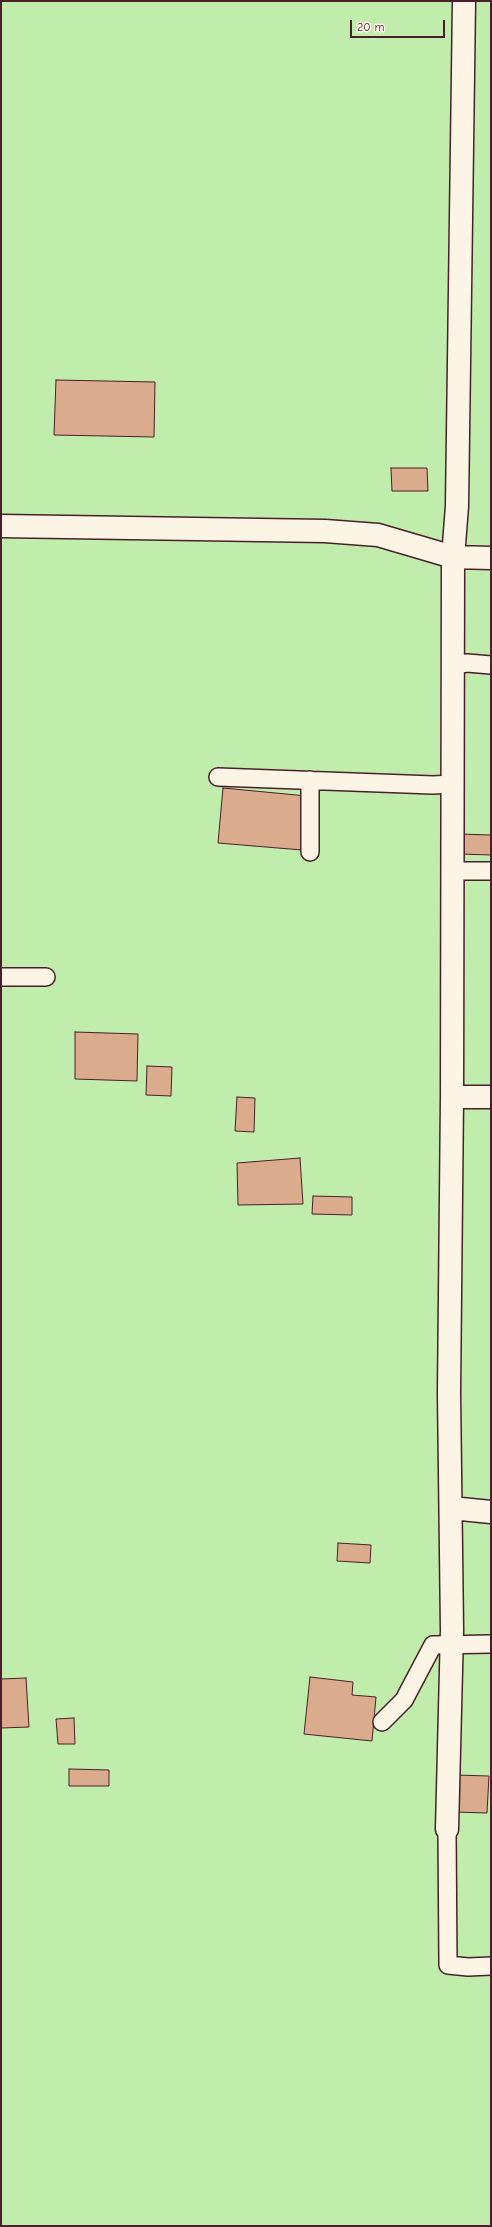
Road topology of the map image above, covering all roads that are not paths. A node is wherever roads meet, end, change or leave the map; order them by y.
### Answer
1 (464, 1) edge
2 (1, 526) edge
3 (453, 557) junction
4 (491, 558) edge
5 (453, 665) junction
6 (491, 665) edge
7 (218, 777) dead end
8 (310, 780) junction
9 (453, 784) junction
10 (310, 852) dead end
11 (452, 871) junction
12 (491, 871) edge
13 (1, 976) edge
14 (46, 977) dead end
15 (452, 1097) junction
16 (491, 1097) edge
17 (451, 1508) junction
18 (491, 1512) edge
19 (451, 1644) junction
20 (491, 1644) edge
21 (382, 1722) dead end
22 (447, 1829) joint
23 (491, 1966) edge

1 - 3 street
2 - 3 street
3 - 4 street
3 - 5 street
5 - 6 lane
5 - 9 street
7 - 8 lane
8 - 9 lane
8 - 10 lane
9 - 11 street
11 - 12 lane
11 - 15 street
13 - 14 lane
15 - 16 street
15 - 17 street
17 - 18 street
17 - 19 street
19 - 20 lane
19 - 21 lane
19 - 22 street
22 - 23 lane

